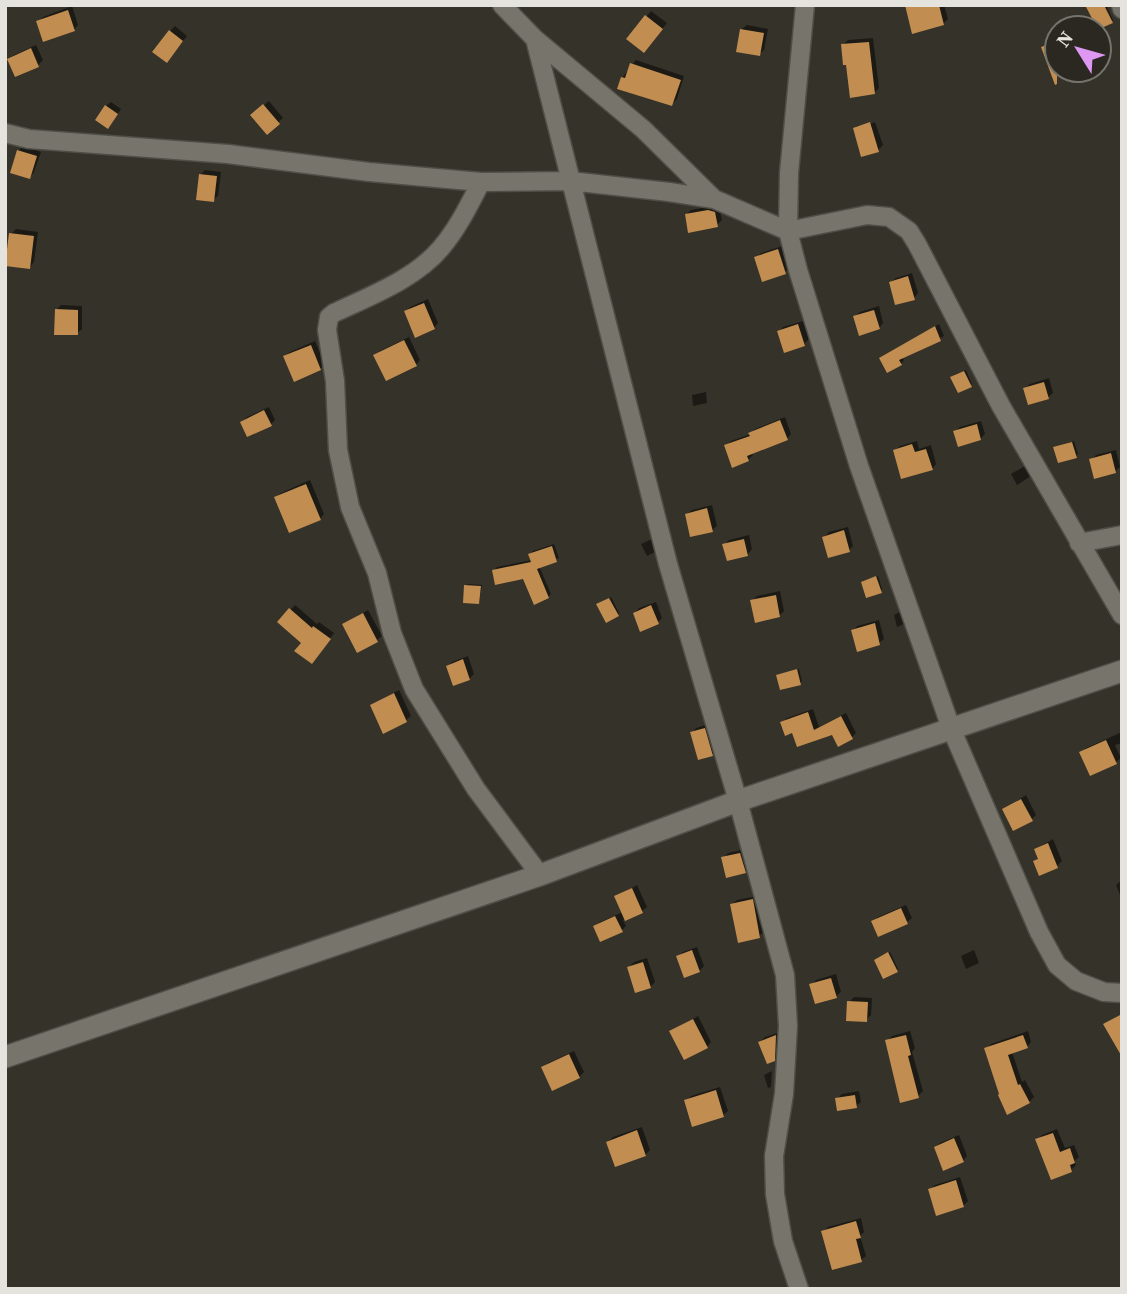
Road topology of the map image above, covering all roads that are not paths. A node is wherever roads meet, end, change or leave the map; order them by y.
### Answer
1 (502, 5) edge
2 (805, 5) edge
3 (536, 39) junction
4 (5, 133) edge
5 (570, 181) junction
6 (481, 182) junction
7 (714, 199) junction
8 (788, 231) junction
9 (1122, 535) edge
10 (1079, 543) junction
11 (1122, 615) edge
12 (1122, 671) edge
13 (951, 727) junction
14 (738, 801) junction
15 (540, 875) junction
16 (1122, 993) edge
17 (5, 1057) edge
18 (799, 1289) edge

1 - 3 street
2 - 8 street
3 - 5 street
3 - 7 street
4 - 6 street
5 - 6 street
5 - 7 street
5 - 14 street
6 - 15 street
7 - 8 street
8 - 10 street
8 - 13 street
9 - 10 street
10 - 11 street
12 - 13 street
13 - 14 street
13 - 16 street
14 - 15 street
14 - 18 street
15 - 17 street

